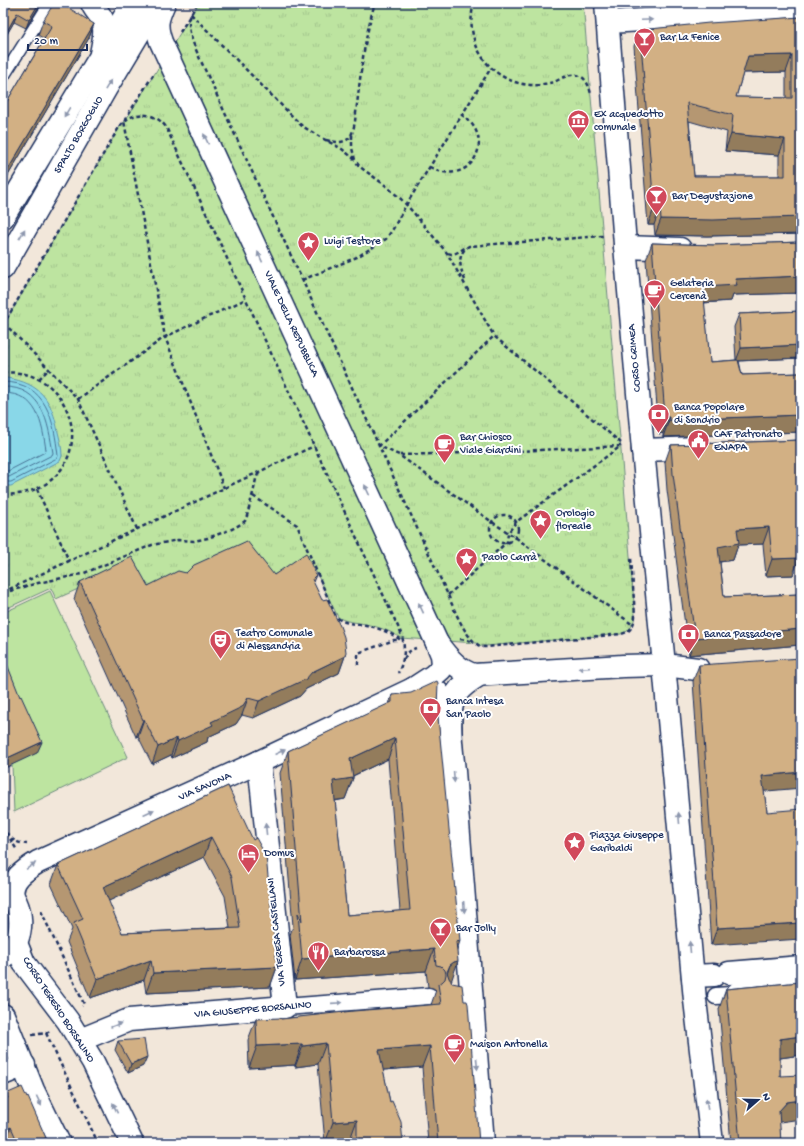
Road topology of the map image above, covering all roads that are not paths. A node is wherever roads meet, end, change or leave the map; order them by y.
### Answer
1 (56, 3) edge
2 (92, 3) edge
3 (133, 3) edge
4 (157, 3) edge
5 (164, 3) edge
6 (801, 11) edge
7 (607, 13) edge
8 (101, 54) junction
9 (3, 77) edge
10 (3, 217) edge
11 (615, 245) junction
12 (699, 249) edge
13 (3, 268) edge
14 (722, 447) edge
15 (643, 450) junction
16 (660, 624) junction
17 (437, 644) junction
18 (664, 665) junction
19 (623, 666) junction
20 (706, 668) edge
21 (479, 675) junction
22 (413, 689) junction
23 (451, 738) junction
24 (259, 762) junction
25 (8, 891) edge
26 (10, 950) edge
27 (801, 967) edge
28 (693, 976) junction
29 (801, 978) edge
30 (452, 994) edge
31 (429, 996) dead end
32 (716, 996) dead end
33 (285, 1007) junction
34 (3, 1015) edge
35 (80, 1040) junction
36 (475, 1040) junction
37 (24, 1065) junction
38 (3, 1074) edge
39 (59, 1143) edge
40 (132, 1143) edge
41 (483, 1143) edge
42 (712, 1143) edge

1 - 9 lane
2 - 8 street
3 - 8 street, SPALTO BORGOGLIO
13 -> 4 street, SPALTO BORGOGLIO
17 -> 5 street, VIALE DELLA REPUBBLICA
7 -> 6 street
7 - 11 street, CORSO CRIMEA
8 -> 10 street, SPALTO BORGOGLIO
11 - 12 street
11 - 15 street, CORSO CRIMEA
14 - 15 street
15 - 16 street, CORSO CRIMEA
16 - 18 street, CORSO CRIMEA
16 - 19 street
17 - 21 street
17 - 22 street, VIA SAVONA
18 - 19 street
18 - 20 street
28 -> 18 street, CORSO CRIMEA
19 -> 21 street
21 - 23 street
22 - 23 street
24 -> 22 street, VIA SAVONA
23 -> 36 street
25 -> 24 street, VIA SAVONA
33 -> 24 street, VIA TERESA CASTELLANI
25 - 26 street
26 - 35 street, CORSO TERESIO BORSALINO
27 - 28 street
42 -> 28 street, CORSO CRIMEA
29 - 32 street
30 - 36 street
33 -> 31 street, VIA GIUSEPPE BORSALINO
35 -> 33 street, VIA GIUSEPPE BORSALINO
34 - 37 street
40 -> 35 street, CORSO TERESIO BORSALINO
36 -> 41 street
37 - 38 street
37 -> 39 street

